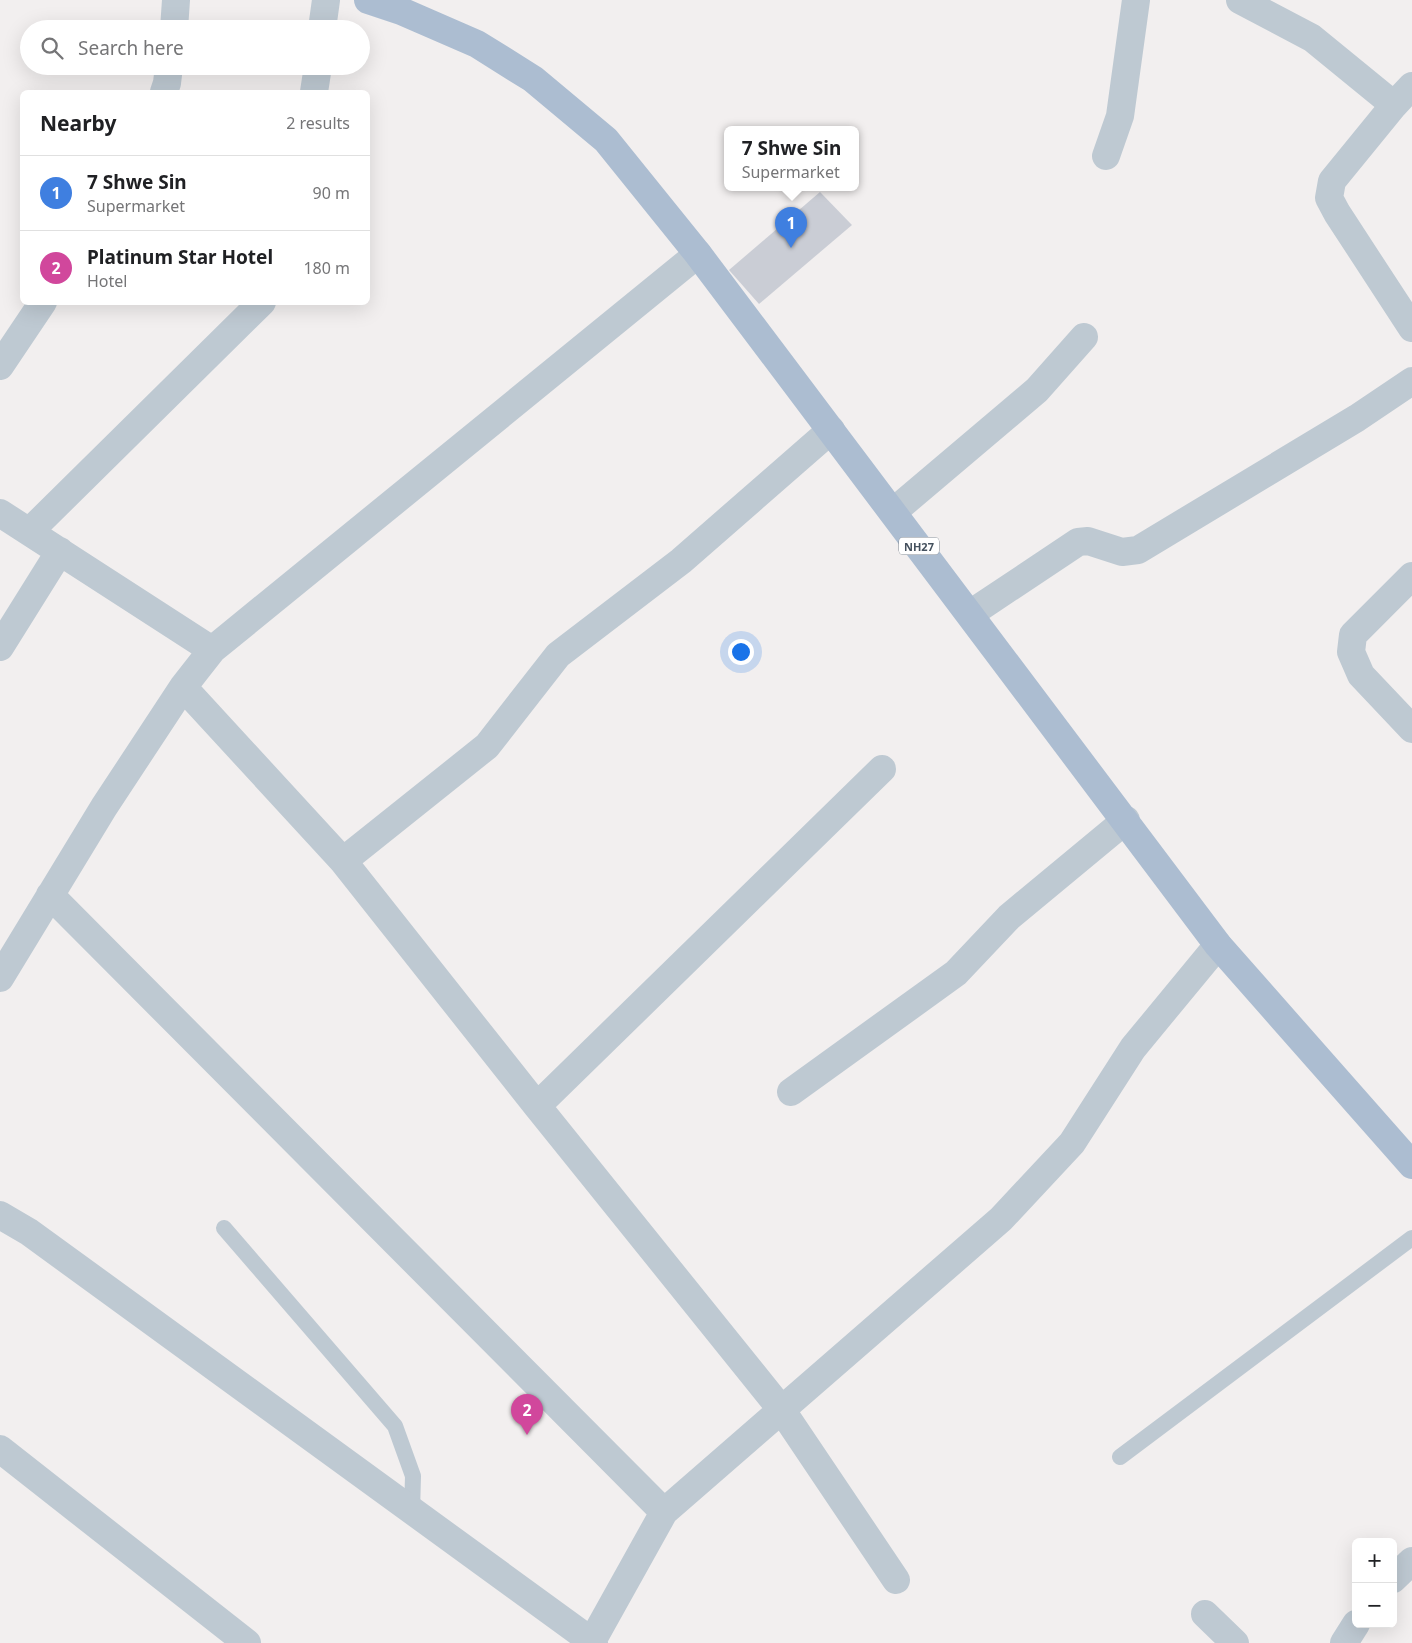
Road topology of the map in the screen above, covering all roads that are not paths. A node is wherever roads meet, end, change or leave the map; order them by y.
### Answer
1 (176, 0) edge
2 (326, 0) edge
3 (368, 0) edge
4 (1136, 0) edge
5 (1241, 0) edge
6 (404, 6) edge
7 (175, 20) edge
8 (323, 20) edge
9 (168, 75) edge
10 (317, 75) edge
11 (165, 90) edge
12 (314, 90) edge
13 (1403, 95) edge
14 (1106, 156) dead end
15 (698, 254) junction
16 (40, 305) edge
17 (259, 305) edge
18 (1412, 328) edge
19 (1084, 337) dead end
20 (10, 338) edge
21 (0, 366) edge
22 (1412, 380) edge
23 (831, 430) junction
24 (893, 512) junction
25 (0, 513) edge
26 (30, 531) junction
27 (60, 551) junction
28 (1412, 576) edge
29 (970, 614) junction
30 (0, 647) edge
31 (212, 650) junction
32 (183, 687) junction
33 (1412, 729) edge
34 (882, 769) dead end
35 (1126, 820) junction
36 (344, 861) junction
37 (50, 895) junction
38 (1218, 945) junction
39 (0, 978) edge
40 (791, 1092) dead end
41 (538, 1106) junction
42 (1409, 1156) edge
43 (0, 1215) edge
44 (224, 1228) dead end
45 (1412, 1238) edge
46 (781, 1409) junction
47 (0, 1449) edge
48 (1120, 1457) dead end
49 (412, 1512) junction
50 (664, 1512) junction
51 (1412, 1560) edge
52 (1397, 1575) edge
53 (896, 1580) dead end
54 (1205, 1614) dead end
55 (1353, 1628) edge
56 (247, 1643) edge
57 (592, 1643) edge
58 (1235, 1643) edge
59 (1344, 1643) edge

1 - 7 street
2 - 8 street
3 - 6 main road, NH27
4 - 14 street
5 - 13 street
6 - 15 main road, NH27
9 - 11 street
10 - 12 street
13 - 18 street
15 - 23 main road, NH27
15 - 31 street
16 - 20 street
17 - 26 street
19 - 24 street
20 - 21 street
22 - 29 street
23 - 24 main road, NH27
23 - 36 street
24 - 29 main road, NH27
25 - 26 street
26 - 27 street
27 - 30 street
27 - 31 street
28 - 33 street
29 - 35 main road, NH27
31 - 32 street
32 - 36 street
32 - 37 street
34 - 41 street
35 - 38 main road, NH27
35 - 40 street
36 - 41 street
37 - 39 street
37 - 50 street
38 - 42 main road, NH27
38 - 46 street
41 - 46 street
43 - 49 street
44 - 49 lane
45 - 48 lane
46 - 50 street
46 - 53 street
47 - 56 street
49 - 57 street
50 - 57 street
51 - 52 street
54 - 58 street
55 - 59 street

